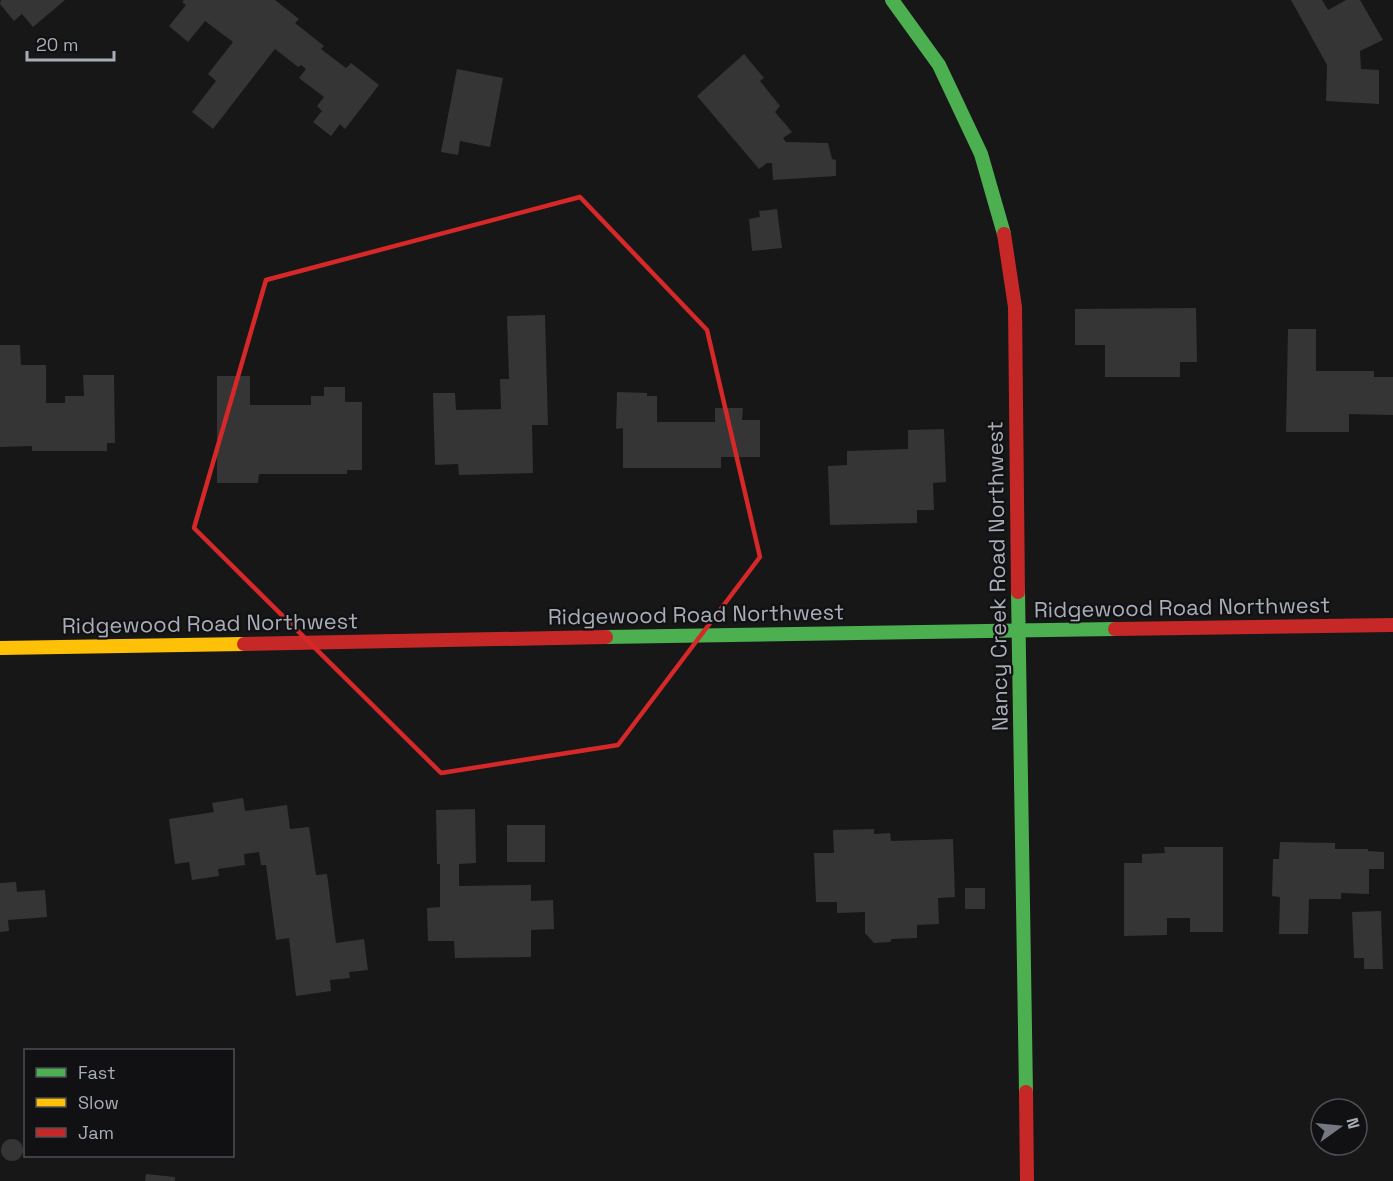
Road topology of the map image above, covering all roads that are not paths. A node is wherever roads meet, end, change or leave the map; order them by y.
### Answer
1 (892, 0) edge
2 (1393, 625) edge
3 (1018, 630) junction
4 (0, 648) edge
5 (1027, 1181) edge

1 - 3 street, Nancy Creek Road Northwest
2 - 3 street, Ridgewood Road Northwest
3 - 4 street, Ridgewood Road Northwest
3 - 5 street, Nancy Creek Road Northwest

